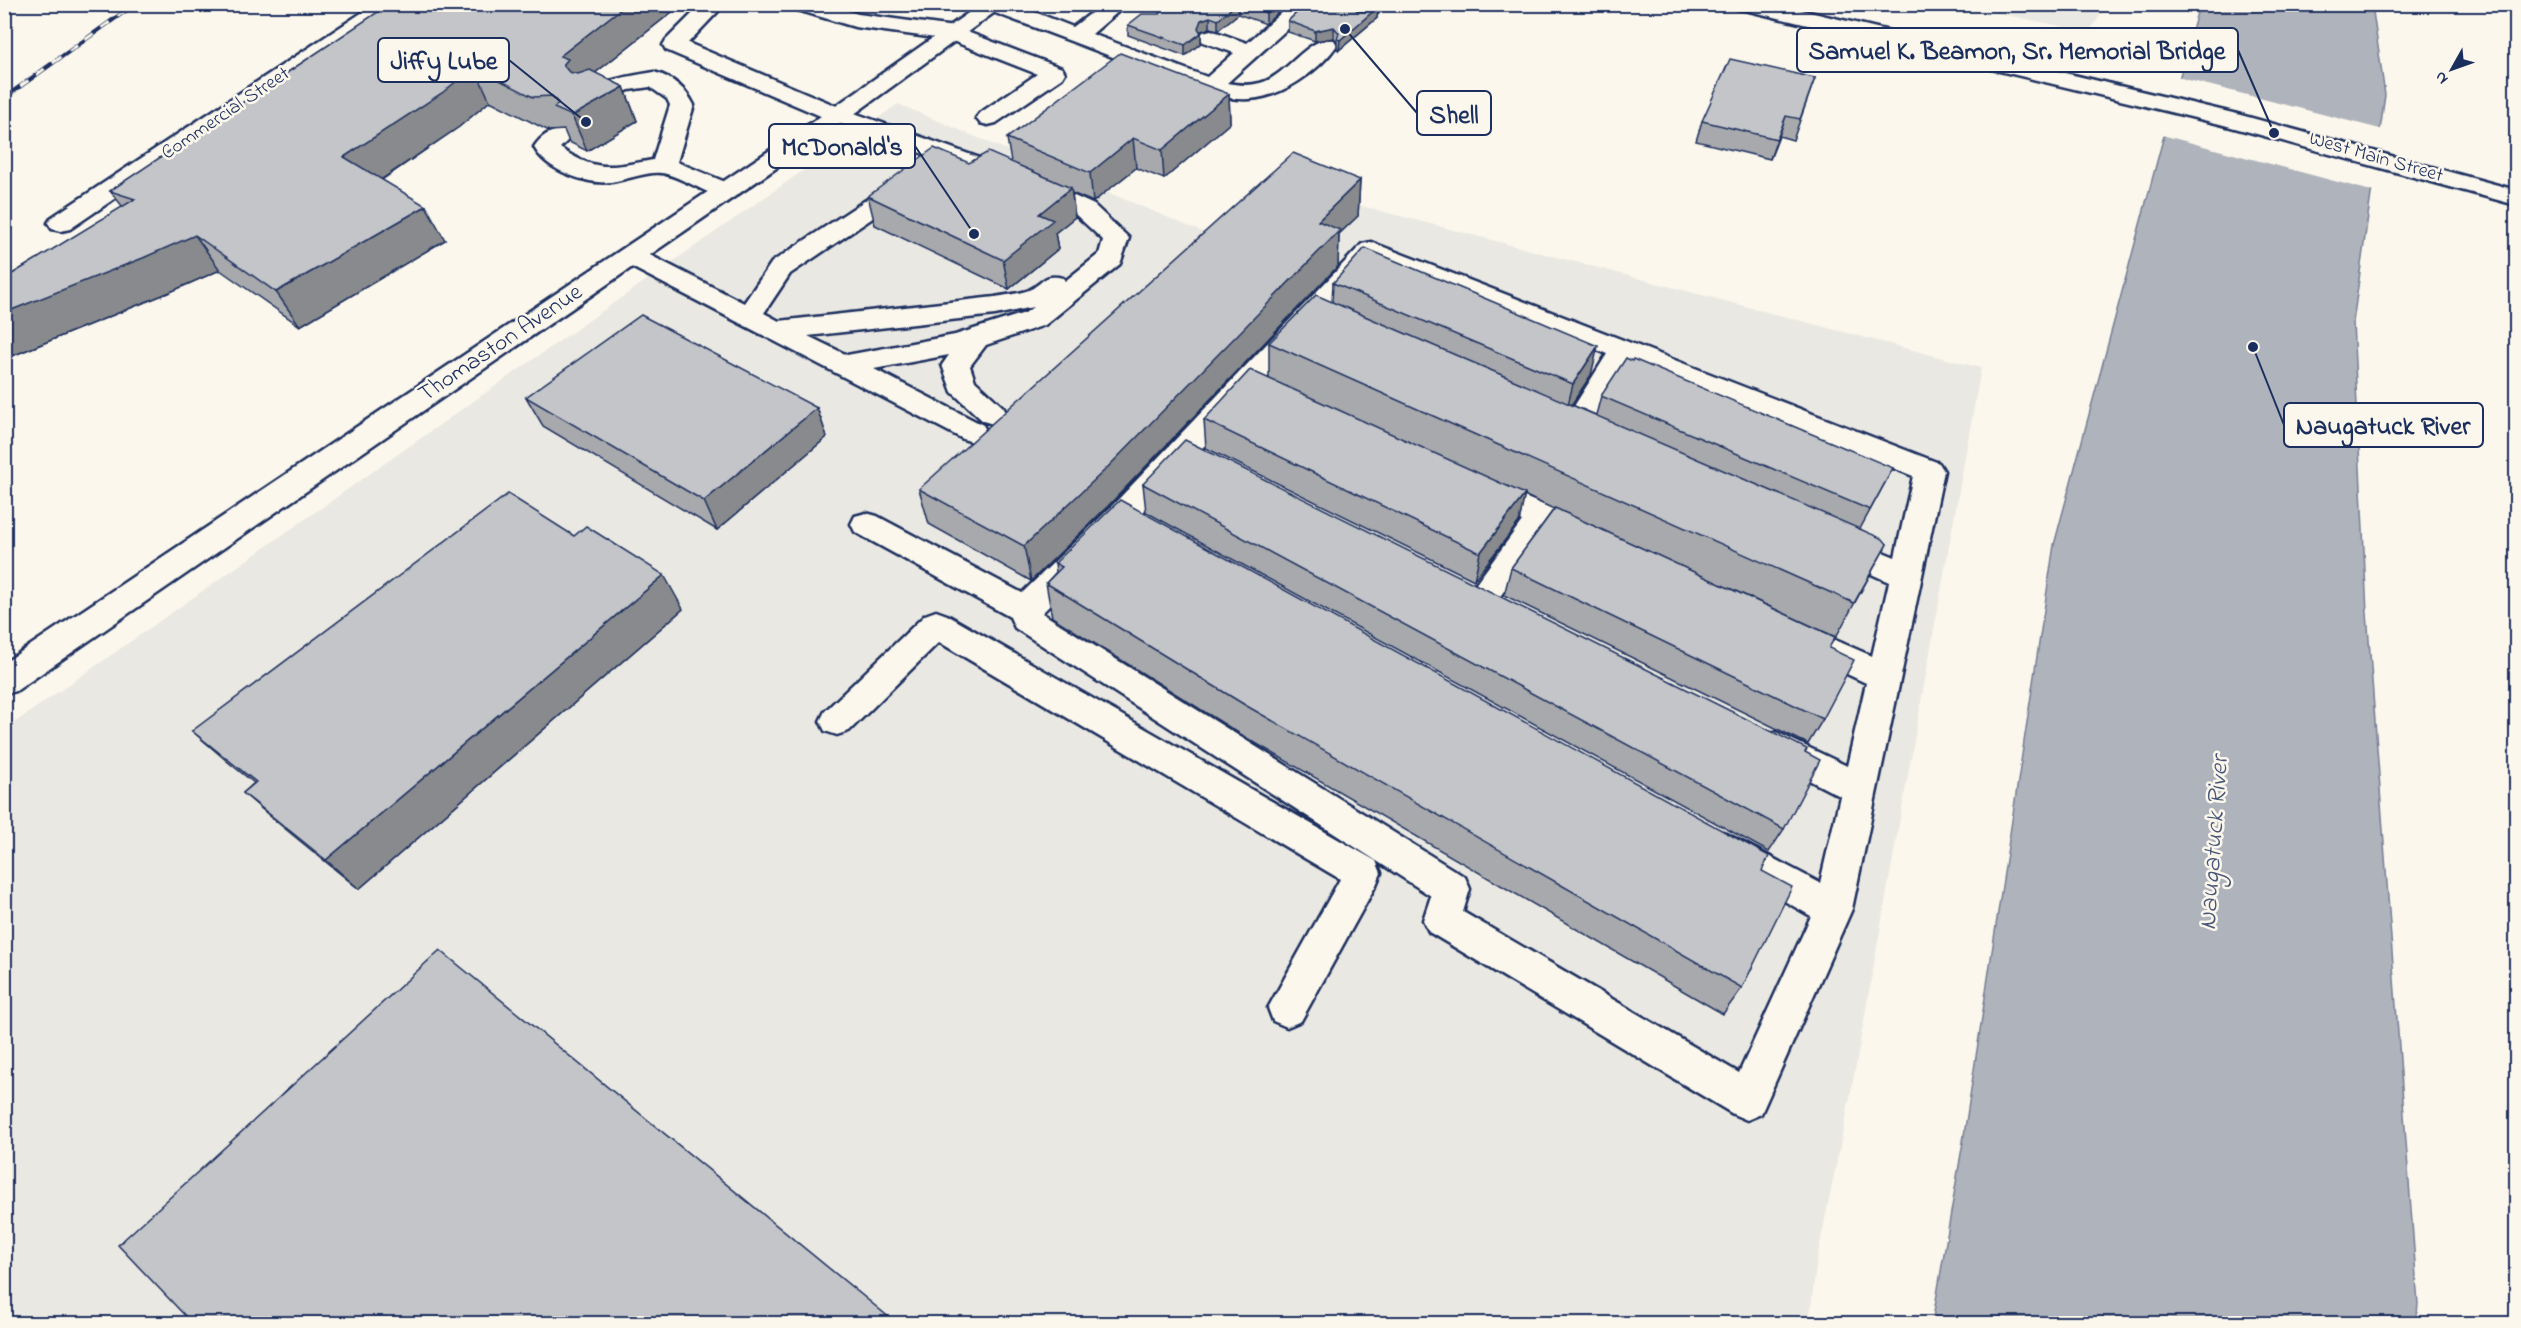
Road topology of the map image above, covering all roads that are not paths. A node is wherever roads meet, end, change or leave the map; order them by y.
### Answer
1 (390, 4) edge
2 (715, 4) edge
3 (802, 4) edge
4 (1118, 4) edge
5 (1745, 4) edge
6 (996, 5) edge
7 (1297, 6) edge
8 (841, 11) edge
9 (1140, 14) edge
10 (954, 34) junction
11 (1075, 36) junction
12 (1210, 37) dead end
13 (1326, 45) dead end
14 (1249, 51) junction
15 (696, 54) junction
16 (654, 79) junction
17 (1210, 86) junction
18 (600, 102) edge
19 (838, 115) junction
20 (988, 118) dead end
21 (550, 137) edge
22 (968, 162) junction
23 (664, 165) junction
24 (726, 191) junction
25 (2517, 198) edge
26 (61, 223) dead end
27 (631, 256) junction
28 (749, 315) junction
29 (777, 330) junction
30 (976, 338) junction
31 (1624, 350) junction
32 (846, 365) junction
33 (1573, 430) edge
34 (1181, 451) junction
35 (1214, 467) edge
36 (1457, 479) edge
37 (867, 524) dead end
38 (1810, 534) edge
39 (1907, 576) junction
40 (1480, 600) edge
41 (1025, 610) junction
42 (1788, 632) edge
43 (1884, 677) junction
44 (4, 681) edge
45 (837, 721) dead end
46 (1754, 736) edge
47 (1859, 789) junction
48 (1697, 834) edge
49 (1833, 909) junction
50 (1287, 1008) dead end

1 - 26 main road, Commercial Street
2 - 15 main road
3 - 8 main road
4 - 9 main road
4 - 11 main road
5 - 25 main road, West Main Street
6 - 10 main road, Thomaston Avenue
6 - 11 main road
7 - 14 main road
8 - 10 main road
10 - 19 main road, Thomaston Avenue
10 - 20 main road
11 - 17 main road
12 - 14 main road
13 - 17 main road
14 - 17 main road
15 - 16 main road
15 - 19 main road
16 - 18 main road
16 - 23 main road
19 - 22 main road
19 - 24 main road, Thomaston Avenue
21 - 23 main road
22 - 28 main road
22 - 29 main road
22 - 30 main road
23 - 24 main road
24 - 27 main road, Thomaston Avenue
27 - 28 main road
27 - 44 main road, Thomaston Avenue
28 - 29 main road
29 - 32 main road
30 - 32 main road
30 - 32 main road
31 - 33 main road
31 - 34 main road
31 - 39 main road
34 - 35 main road
34 - 41 main road
36 - 40 main road
37 - 41 main road
38 - 39 main road
39 - 43 main road
41 - 49 main road
42 - 43 main road
43 - 47 main road
45 - 50 main road
46 - 47 main road
47 - 49 main road
48 - 49 main road

